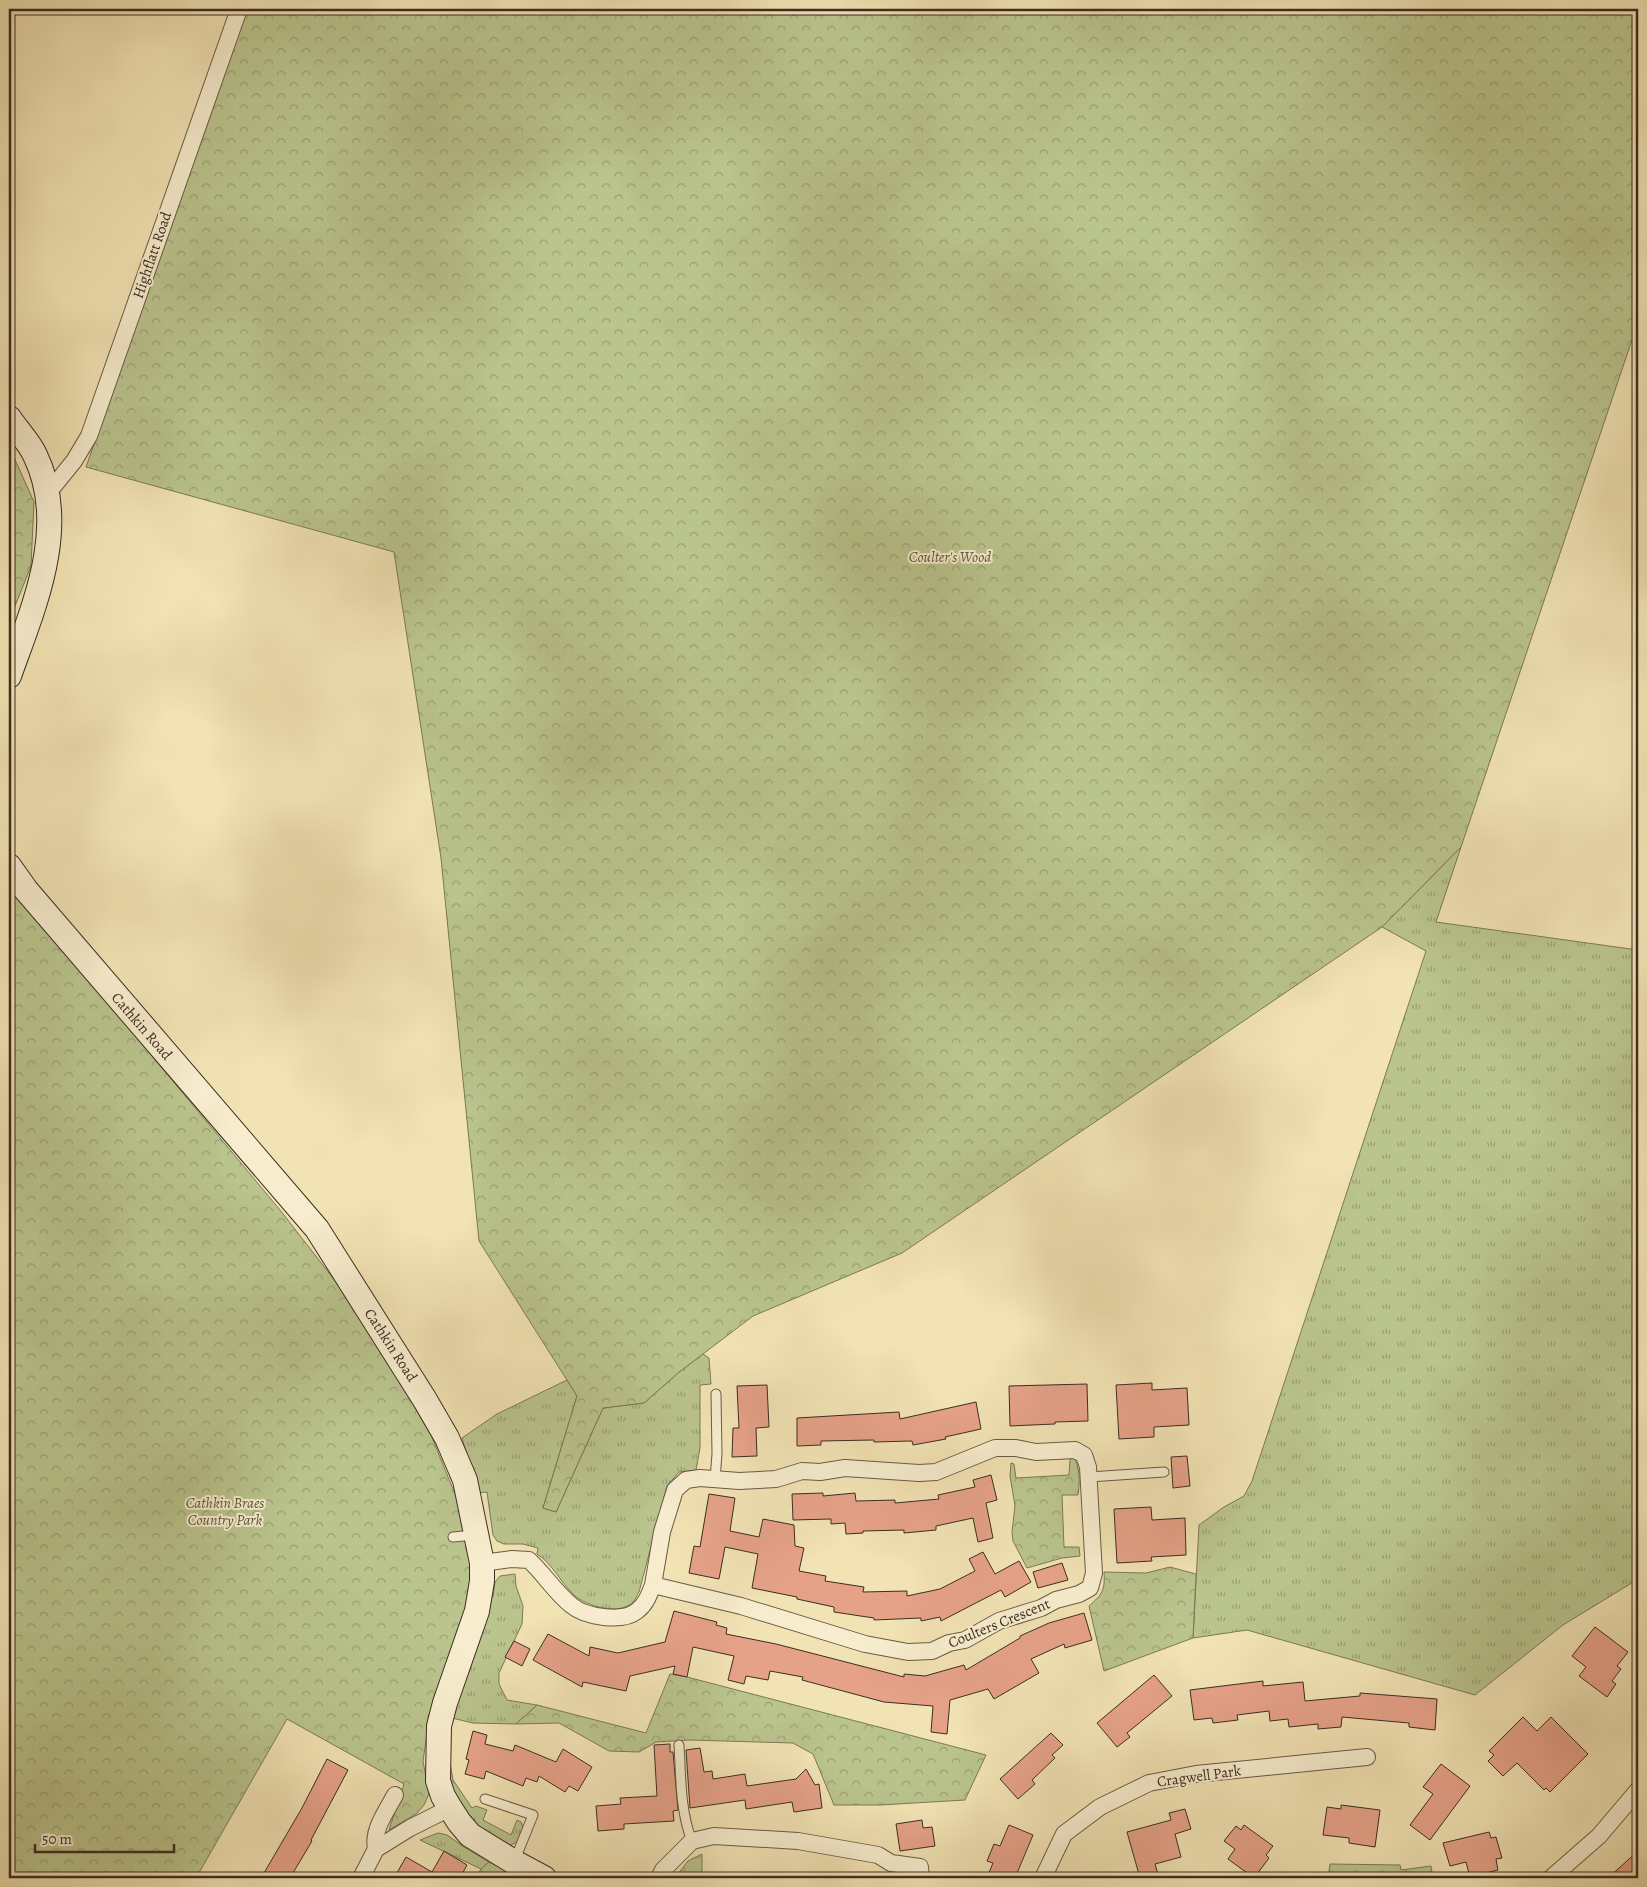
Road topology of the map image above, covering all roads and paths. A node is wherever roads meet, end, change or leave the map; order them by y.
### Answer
1 (239, 9) edge
2 (9, 418) edge
3 (48, 493) junction
4 (9, 676) edge
5 (9, 866) edge
6 (716, 1394) dead end
7 (1164, 1472) dead end
8 (1088, 1476) junction
9 (715, 1479) junction
10 (477, 1535) junction
11 (453, 1538) dead end
12 (482, 1563) junction
13 (653, 1585) junction
14 (679, 1745) dead end
15 (1368, 1757) dead end
16 (1638, 1790) edge
17 (395, 1795) dead end
18 (484, 1799) dead end
19 (450, 1808) junction
20 (692, 1841) junction
21 (376, 1849) junction
22 (514, 1862) junction
23 (361, 1878) edge
24 (544, 1878) edge
25 (659, 1878) edge
26 (921, 1878) edge
27 (1043, 1878) edge
28 (1551, 1878) edge

1 - 3 street, Highflatt Road
2 - 3 main road
3 - 4 main road
5 - 10 main road, Cathkin Road
6 - 9 lane
7 - 8 lane
8 - 9 street, Coulters Crescent
8 - 13 street, Coulters Crescent
9 - 13 street, Coulters Crescent
10 - 11 lane
10 - 12 main road, Cathkin Road
12 - 13 street, Coulters Crescent
12 - 19 main road, Cathkin Road
14 - 20 lane
15 - 27 street, Cragwell Park
16 - 28 street
17 - 21 street
18 - 22 lane
19 - 21 street
19 - 22 main road, Cathkin Road
20 - 25 street
20 - 26 street
21 - 23 street
22 - 24 main road, Cathkin Road

